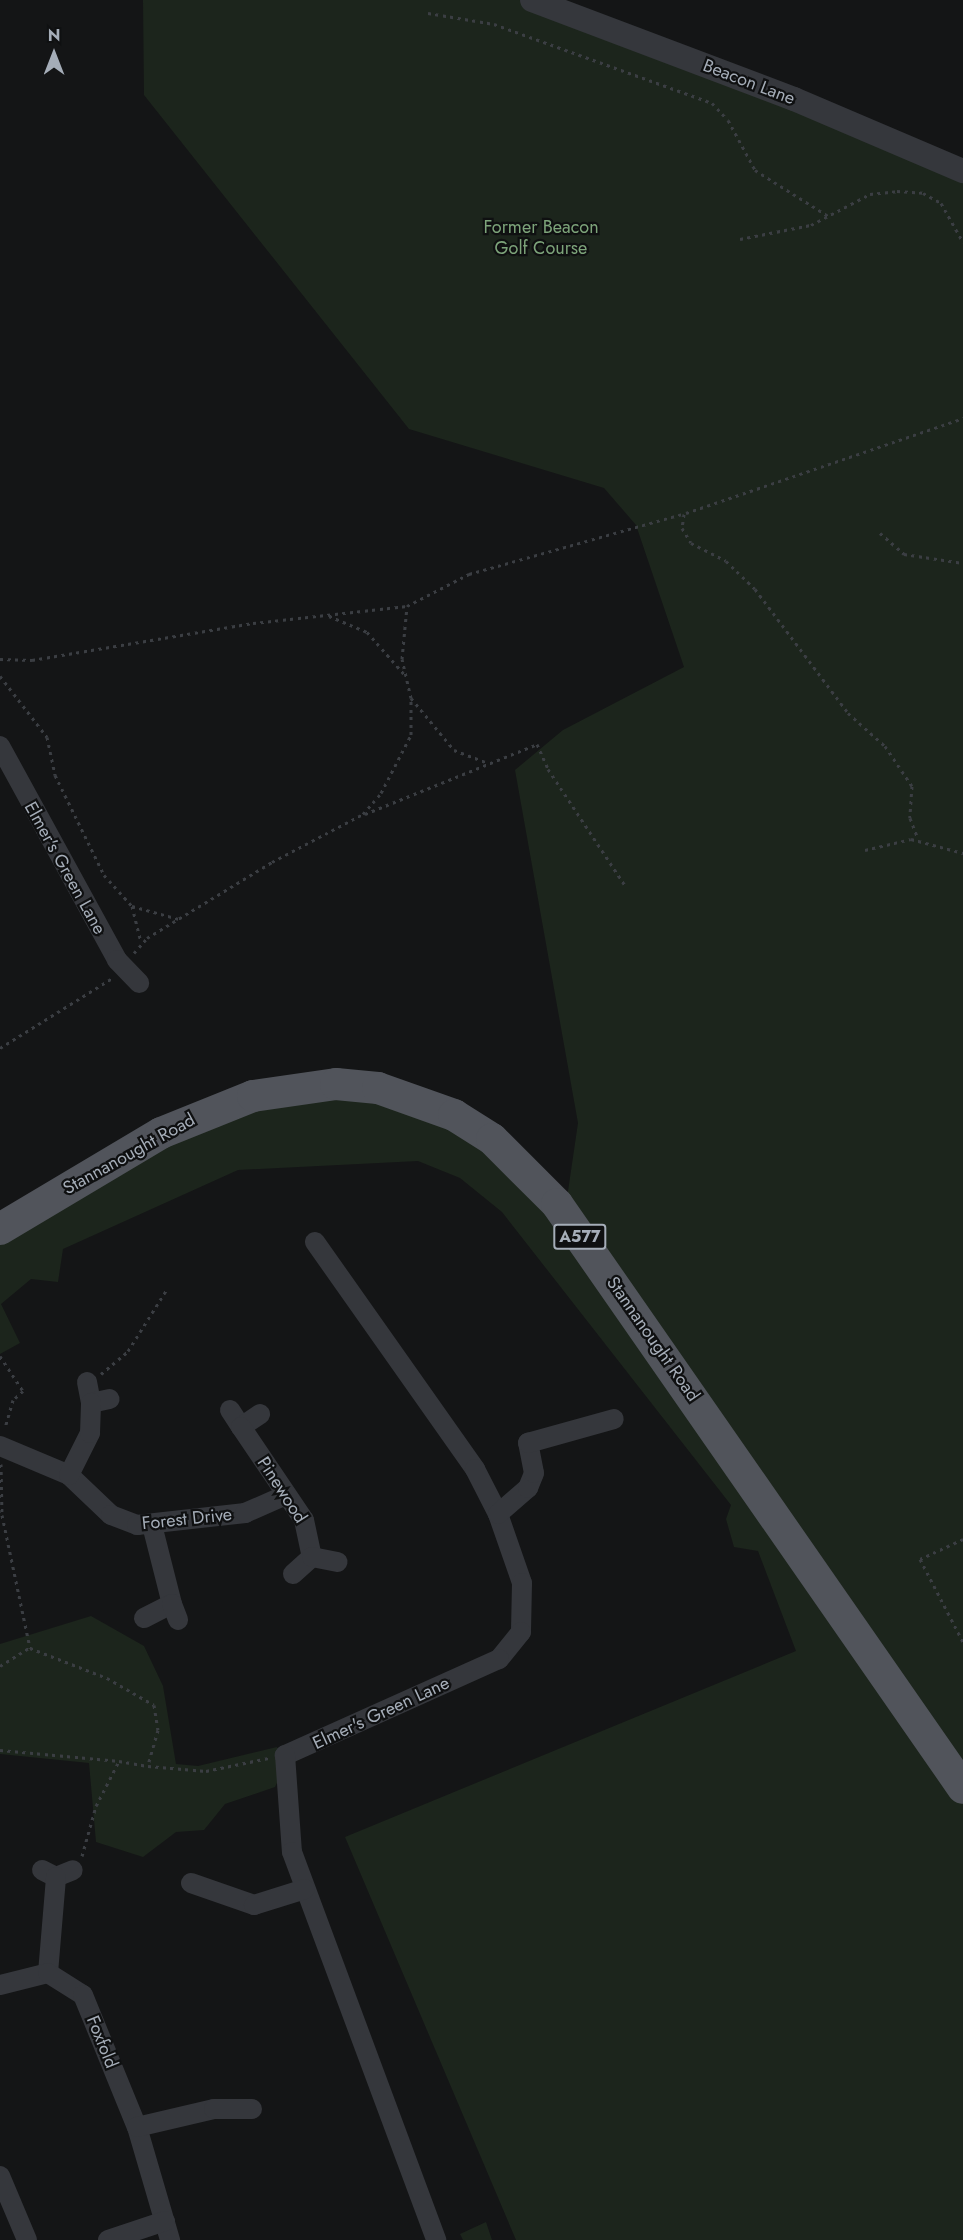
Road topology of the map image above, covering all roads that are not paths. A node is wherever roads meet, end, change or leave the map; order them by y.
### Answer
1 (532, 0) edge
2 (963, 171) edge
3 (0, 746) edge
4 (133, 976) road end
5 (0, 1229) edge
6 (315, 1242) dead end
7 (87, 1382) road end
8 (230, 1410) dead end
9 (260, 1414) dead end
10 (614, 1419) dead end
11 (241, 1427) junction
12 (0, 1446) edge
13 (69, 1475) junction
14 (286, 1495) junction
15 (498, 1514) junction
16 (152, 1525) junction
17 (312, 1557) junction
18 (338, 1562) dead end
19 (293, 1574) dead end
20 (144, 1617) dead end
21 (963, 1788) edge
22 (57, 1872) road end
23 (191, 1883) dead end
24 (305, 1889) junction
25 (48, 1973) junction
26 (0, 1985) edge
27 (252, 2109) dead end
28 (137, 2127) junction
29 (0, 2176) edge
30 (167, 2231) edge
31 (27, 2240) edge
32 (108, 2240) edge
33 (436, 2240) edge

1 - 2 street, Beacon Lane
3 - 4 street, Elmer's Green Lane
5 - 21 main road, Stannanought Road / A577
6 - 15 street, Elmer's Green Lane
7 - 13 street
8 - 11 street, Pinewood
9 - 11 street
10 - 15 street
11 - 14 street, Pinewood
12 - 13 street, Forest Drive
13 - 16 street, Forest Drive
14 - 16 street, Forest Drive
14 - 17 street, Pinewood
15 - 24 street, Elmer's Green Lane
16 - 20 street
17 - 18 street
17 - 19 street
22 - 25 street
23 - 24 street
24 - 33 street
25 - 26 street
25 - 28 street, Foxfold
27 - 28 street
28 - 30 street, Foxfold
29 - 31 street
30 - 32 street, Foxfold

